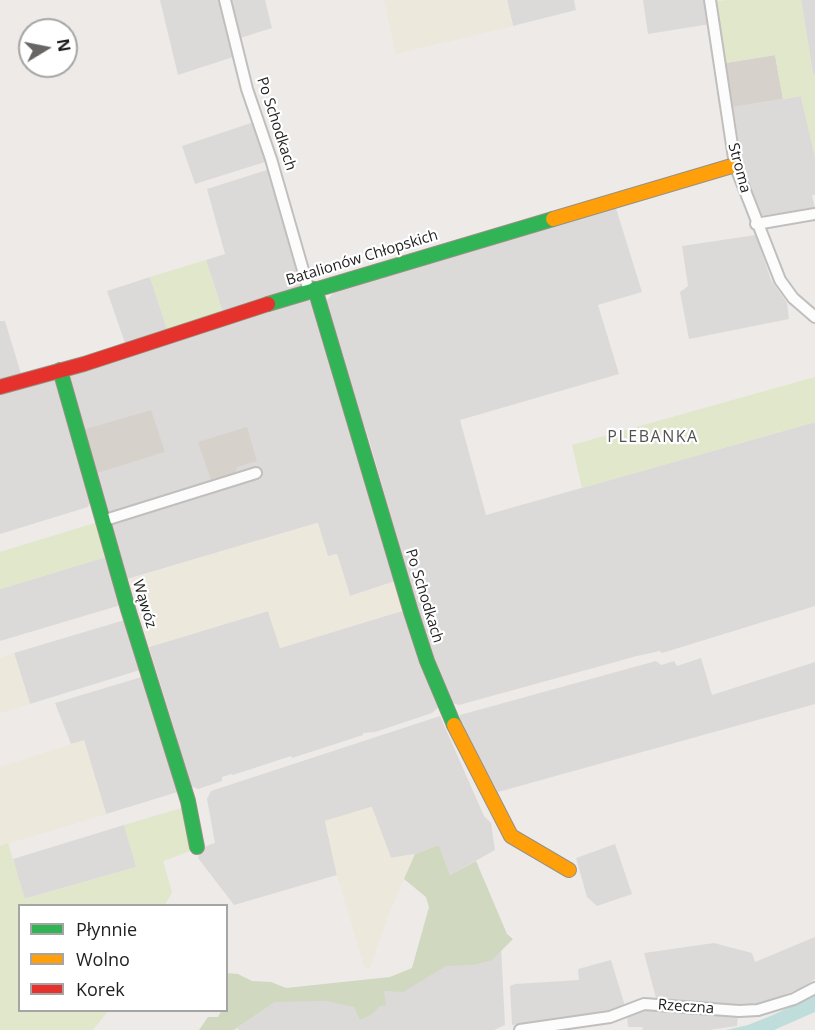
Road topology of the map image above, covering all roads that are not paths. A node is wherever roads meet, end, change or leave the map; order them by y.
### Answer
1 (225, 0) edge
2 (710, 0) edge
3 (735, 165) junction
4 (815, 214) edge
5 (756, 224) junction
6 (312, 290) junction
7 (815, 316) edge
8 (60, 370) junction
9 (0, 387) edge
10 (256, 473) dead end
11 (102, 521) junction
12 (198, 848) dead end
13 (569, 870) dead end
14 (815, 988) edge
15 (520, 1030) edge

1 - 6 street, Po Schodkach
2 - 3 street, Stroma
3 - 5 street, Stroma
3 - 6 street, Batalionów Chłopskich
4 - 5 street
5 - 7 street, Stroma
6 - 8 street, Batalionów Chłopskich
6 - 13 street, Po Schodkach
8 - 9 street, Batalionów Chłopskich
8 - 11 street, Wąwóz
10 - 11 street
11 - 12 street, Wąwóz
14 - 15 street, Rzeczna

